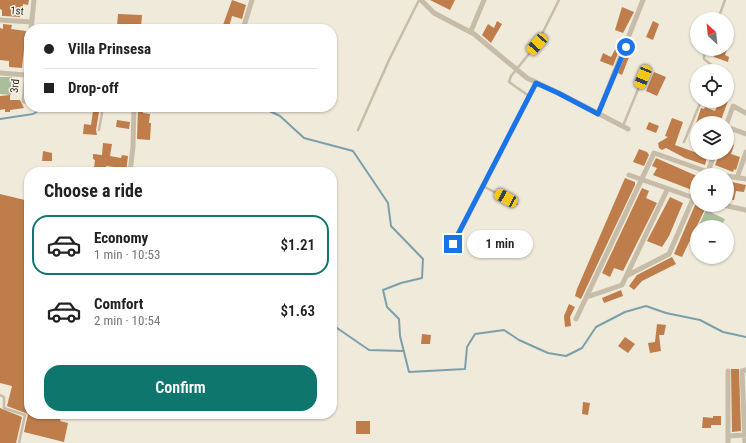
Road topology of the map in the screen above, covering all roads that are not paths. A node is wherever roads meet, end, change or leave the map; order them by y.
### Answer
1 (34, 0) edge
2 (252, 0) edge
3 (420, 0) edge
4 (484, 0) edge
5 (559, 0) edge
6 (643, 0) edge
7 (725, 0) edge
8 (721, 12) edge
9 (0, 20) edge
10 (32, 22) joint
11 (245, 24) edge
12 (470, 31) junction
13 (626, 47) junction
14 (633, 50) dead end
15 (704, 56) edge
16 (711, 64) edge
17 (515, 69) junction
18 (0, 73) edge
19 (24, 75) edge
20 (643, 77) dead end
21 (536, 83) junction
22 (529, 96) junction
23 (698, 108) edge
24 (102, 112) edge
25 (134, 112) edge
26 (746, 113) edge
27 (598, 114) junction
28 (729, 116) edge
29 (625, 128) joint
30 (99, 130) dead end
31 (358, 130) dead end
32 (734, 130) edge
33 (746, 134) edge
34 (684, 142) dead end
35 (746, 152) edge
36 (131, 167) edge
37 (693, 168) edge
38 (629, 175) dead end
39 (736, 178) joint
40 (641, 179) junction
41 (746, 179) edge
42 (483, 186) junction
43 (667, 190) junction
44 (690, 197) edge
45 (517, 204) dead end
46 (734, 207) edge
47 (690, 209) edge
48 (746, 210) edge
49 (453, 244) dead end
50 (628, 275) junction
51 (587, 297) junction
52 (576, 319) dead end
53 (746, 370) edge
54 (728, 372) dead end
55 (0, 394) edge
56 (24, 415) edge
57 (24, 419) edge
58 (746, 435) edge
59 (728, 436) junction
60 (19, 443) edge
61 (728, 443) edge
62 (745, 443) edge

1 - 10 street
2 - 11 street
3 - 12 street
3 - 31 lane
4 - 12 street
5 - 17 lane
6 - 13 street
7 - 8 lane
9 - 10 street, 1st
12 - 17 street
13 - 14 lane
13 - 27 street
15 - 16 lane
17 - 21 street
17 - 22 lane
18 - 19 street
20 - 29 lane
21 - 22 lane
21 - 27 street
22 - 42 lane
23 - 34 lane
24 - 30 lane
25 - 36 street
26 - 28 street
27 - 29 street
32 - 33 street
35 - 39 street
37 - 40 street
38 - 40 street
39 - 41 street
40 - 43 street
40 - 51 street
42 - 45 lane
42 - 49 lane
43 - 44 street
43 - 50 street
46 - 48 street
47 - 50 street
50 - 51 street
51 - 52 street
53 - 58 street
54 - 59 street
55 - 56 lane
57 - 60 lane
58 - 59 street
58 - 62 street
59 - 61 street

